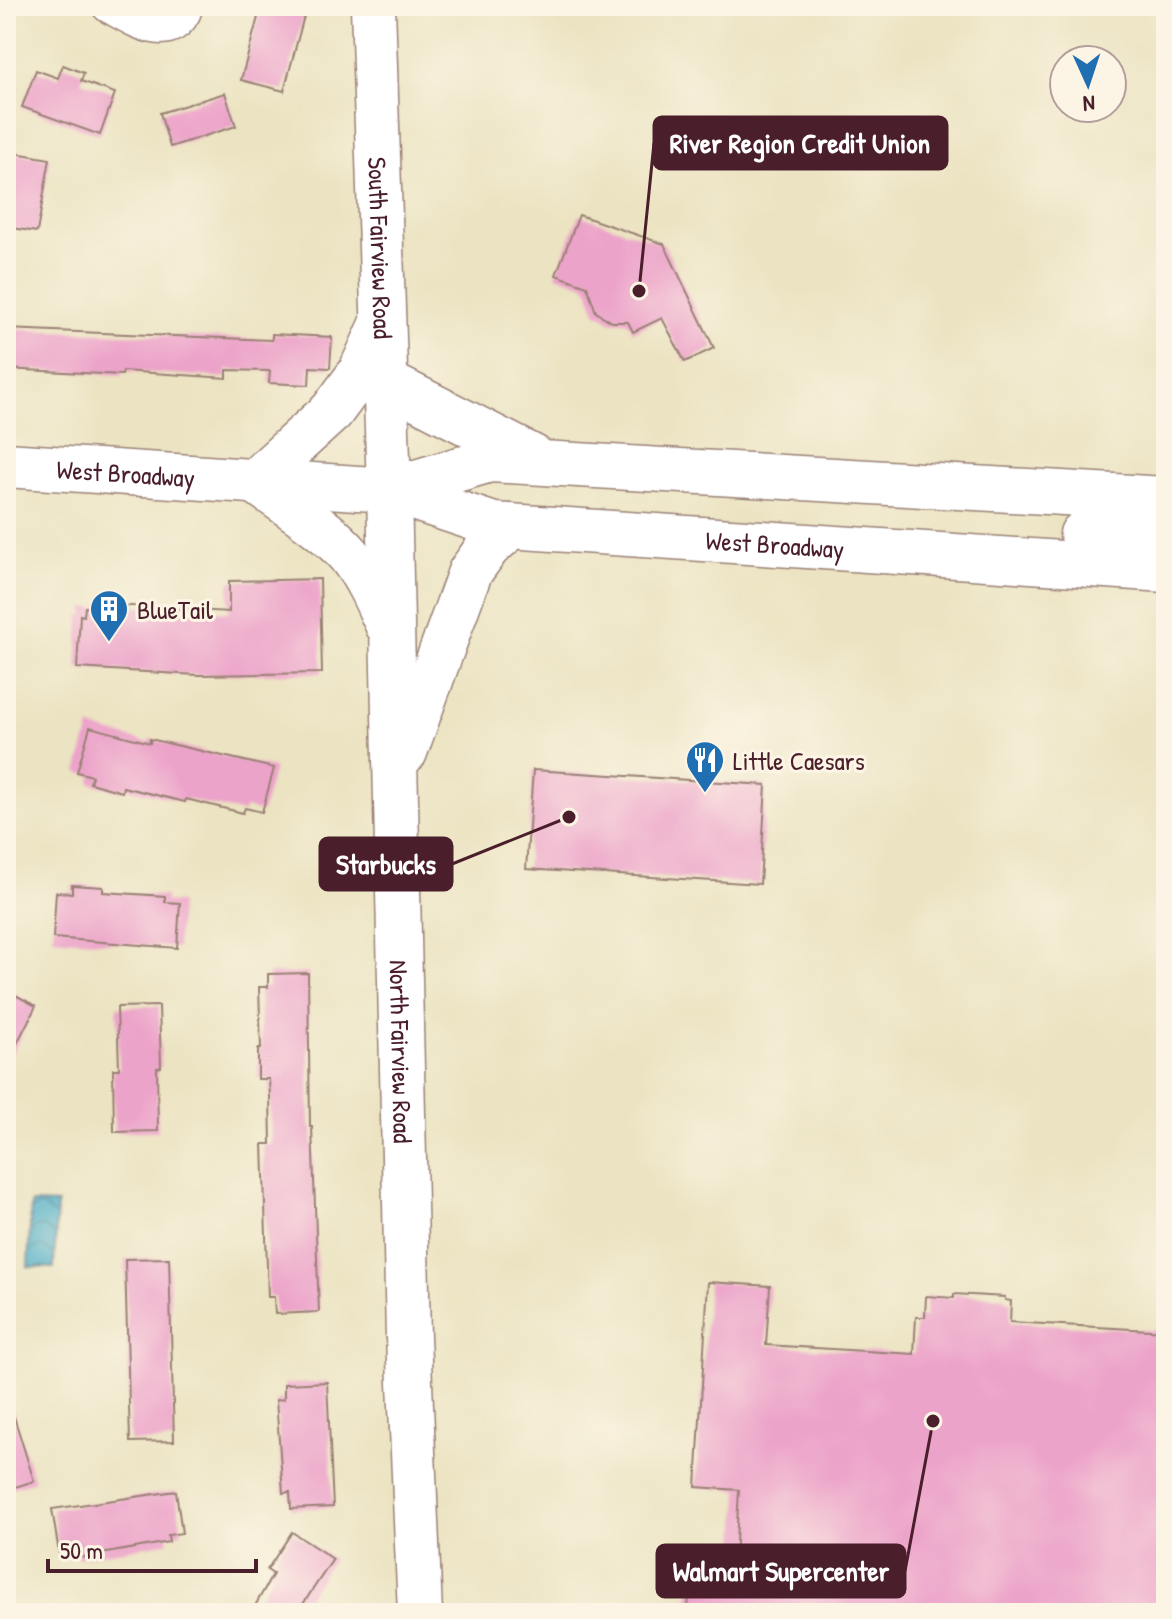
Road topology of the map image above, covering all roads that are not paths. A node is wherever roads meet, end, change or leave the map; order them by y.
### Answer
1 (108, 6) edge
2 (187, 6) edge
3 (373, 6) edge
4 (383, 322) junction
5 (386, 382) junction
6 (546, 463) junction
7 (6, 465) edge
8 (255, 481) junction
9 (389, 490) junction
10 (1166, 499) edge
11 (1166, 520) edge
12 (512, 526) junction
13 (910, 552) junction
14 (1166, 570) edge
15 (392, 635) junction
16 (396, 777) junction
17 (420, 1613) edge

1 - 2 street
3 - 4 main road, South Fairview Road
4 - 5 main road, South Fairview Road
4 - 8 main road
5 - 6 main road
5 - 9 main road, South Fairview Road
6 - 9 main road, West Broadway
6 - 10 main road, West Broadway
7 - 8 main road, West Broadway
8 - 9 main road, West Broadway
8 - 15 main road
9 - 12 main road, West Broadway
9 - 15 main road, North Fairview Road
11 - 13 main road
12 - 13 main road, West Broadway
12 - 16 main road
13 - 14 main road, West Broadway
15 - 16 main road, North Fairview Road
16 - 17 main road, North Fairview Road

